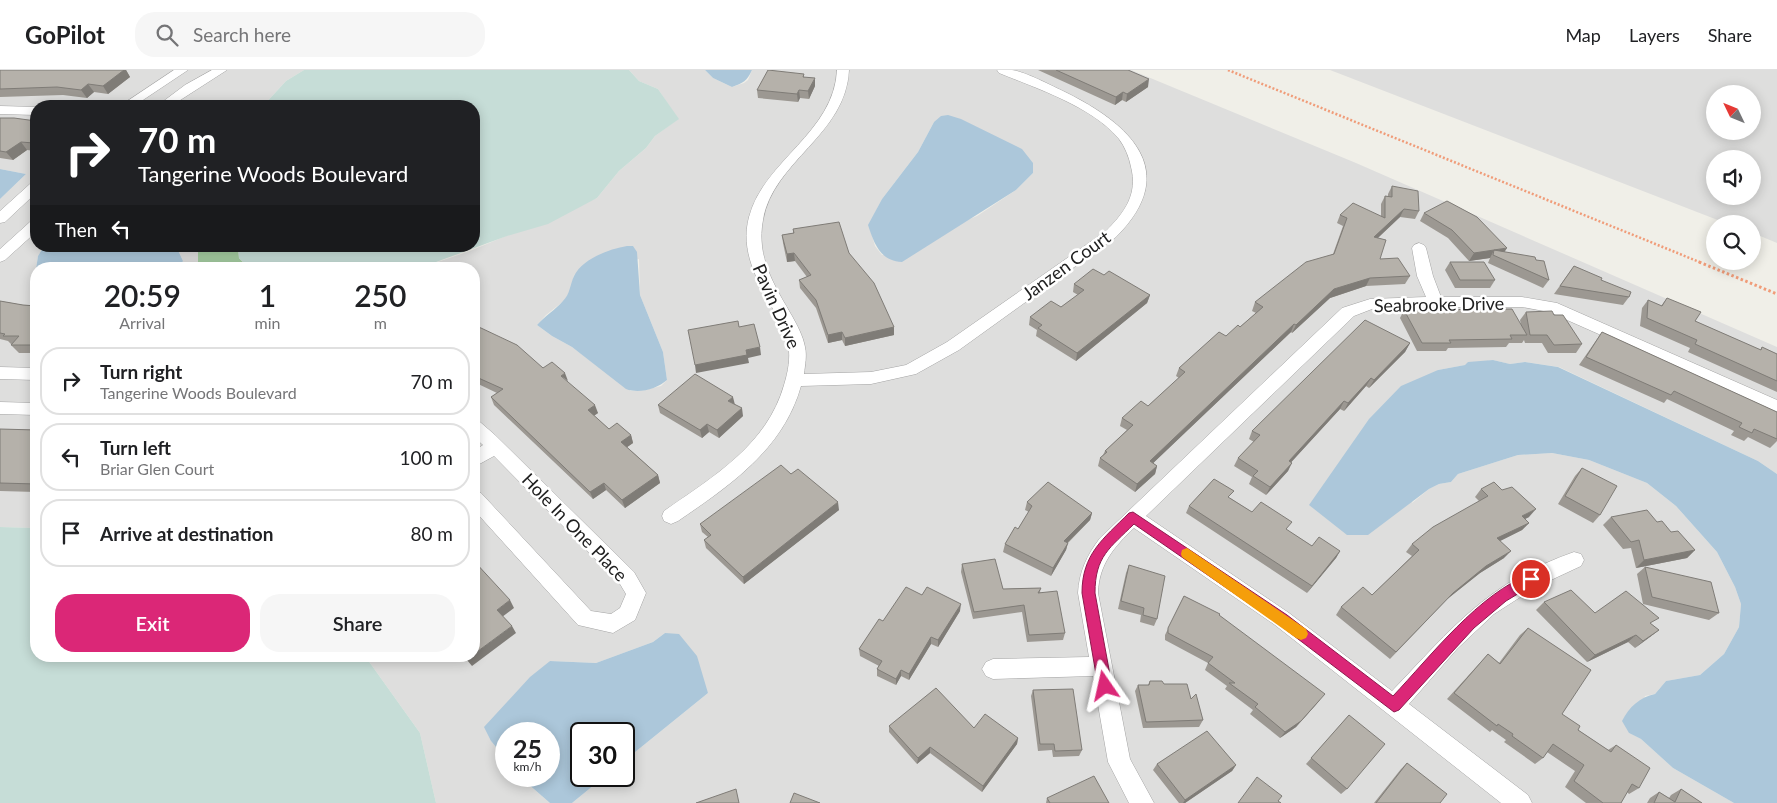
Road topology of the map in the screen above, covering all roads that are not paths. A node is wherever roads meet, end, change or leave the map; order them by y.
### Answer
1 (182, 70) edge
2 (221, 70) edge
3 (843, 70) edge
4 (1003, 70) edge
5 (135, 100) edge
6 (172, 100) edge
7 (0, 110) edge
8 (30, 111) edge
9 (30, 192) edge
10 (0, 219) edge
11 (30, 230) edge
12 (1419, 248) dead end
13 (0, 257) edge
14 (1436, 302) junction
15 (0, 373) edge
16 (30, 374) edge
17 (794, 380) junction
18 (1777, 407) edge
19 (0, 408) edge
20 (30, 409) edge
21 (480, 432) edge
22 (495, 446) junction
23 (480, 456) edge
24 (480, 505) edge
25 (670, 516) dead end
26 (1133, 517) junction
27 (1574, 560) dead end
28 (1102, 666) junction
29 (993, 668) dead end
30 (1394, 705) junction
31 (1142, 803) edge
32 (1520, 803) edge

1 - 5 street
2 - 6 street
3 - 17 street, Pavin Drive
4 - 17 street, Janzen Court
7 - 8 street
9 - 10 street
11 - 13 street
12 - 14 street
14 - 18 street, Seabrooke Drive
14 - 26 street, Seabrooke Drive
15 - 16 street
17 - 25 street, Pavin Drive
19 - 20 street
21 - 22 street, Hole In One Place
22 - 23 street
22 - 24 street, Hole In One Place
26 - 28 street, Seabrooke Drive
26 - 30 street
27 - 30 street
28 - 29 street
28 - 31 street, Seabrooke Drive
30 - 32 street

